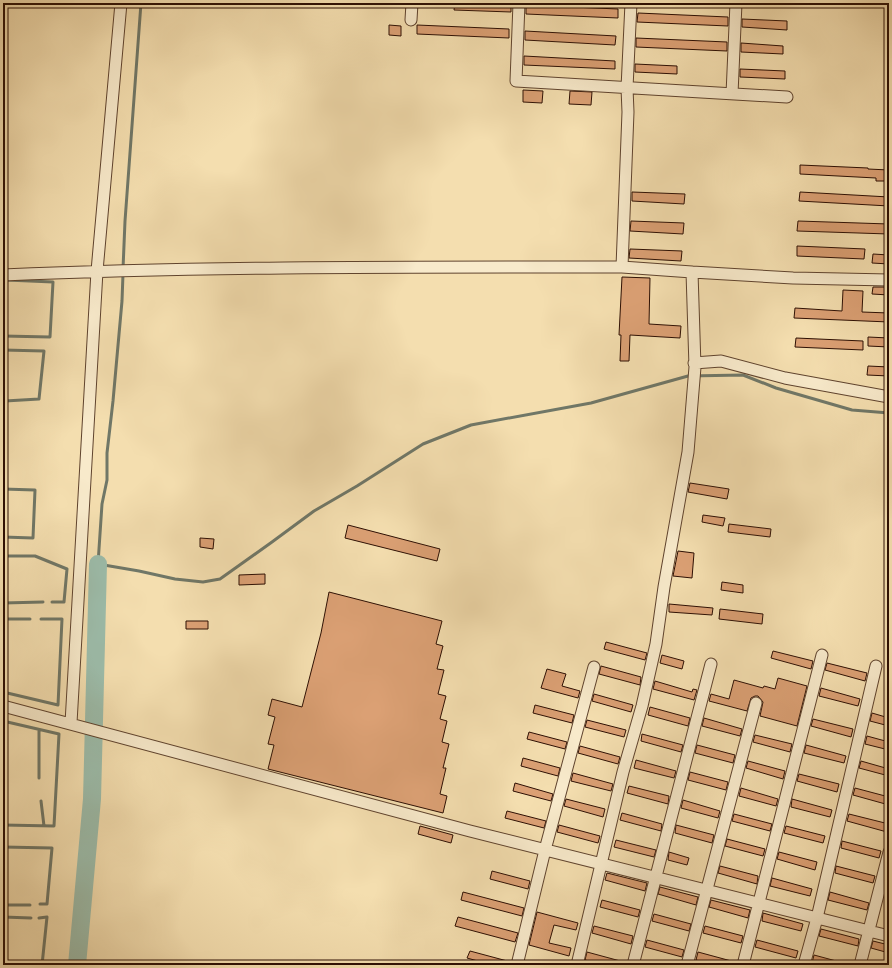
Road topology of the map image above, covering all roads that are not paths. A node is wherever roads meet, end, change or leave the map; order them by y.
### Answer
1 (121, 3) edge
2 (412, 3) edge
3 (519, 3) edge
4 (631, 3) edge
5 (736, 3) edge
6 (411, 20) dead end
7 (626, 88) junction
8 (732, 94) junction
9 (787, 97) dead end
10 (622, 268) junction
11 (97, 271) junction
12 (692, 272) junction
13 (3, 275) edge
14 (889, 280) edge
15 (695, 365) junction
16 (889, 397) edge
17 (822, 655) dead end
18 (711, 664) dead end
19 (876, 666) dead end
20 (594, 667) dead end
21 (756, 703) dead end
22 (3, 706) edge
23 (71, 723) junction
24 (545, 850) junction
25 (889, 852) edge
26 (602, 864) junction
27 (656, 878) junction
28 (706, 890) junction
29 (759, 904) junction
30 (817, 918) junction
31 (869, 931) junction
32 (889, 936) edge
33 (517, 965) edge
34 (577, 965) edge
35 (633, 965) edge
36 (687, 965) edge
37 (743, 965) edge
38 (804, 965) edge
39 (860, 965) edge

1 - 11 street
2 - 6 street
3 - 7 street
4 - 7 street
5 - 8 street
7 - 8 street
7 - 10 street
8 - 9 street
10 - 11 street
10 - 12 street
11 - 13 street
11 - 23 street
12 - 14 street
12 - 15 street
15 - 16 street
15 - 26 street
17 - 29 street
18 - 27 street
19 - 30 street
20 - 24 street
21 - 28 street
22 - 23 street
23 - 24 street
24 - 26 street
24 - 33 street
25 - 31 street
26 - 27 street
26 - 34 street
27 - 28 street
27 - 35 street
28 - 29 street
28 - 36 street
29 - 30 street
29 - 37 street
30 - 31 street
30 - 38 street
31 - 32 street
31 - 39 street

